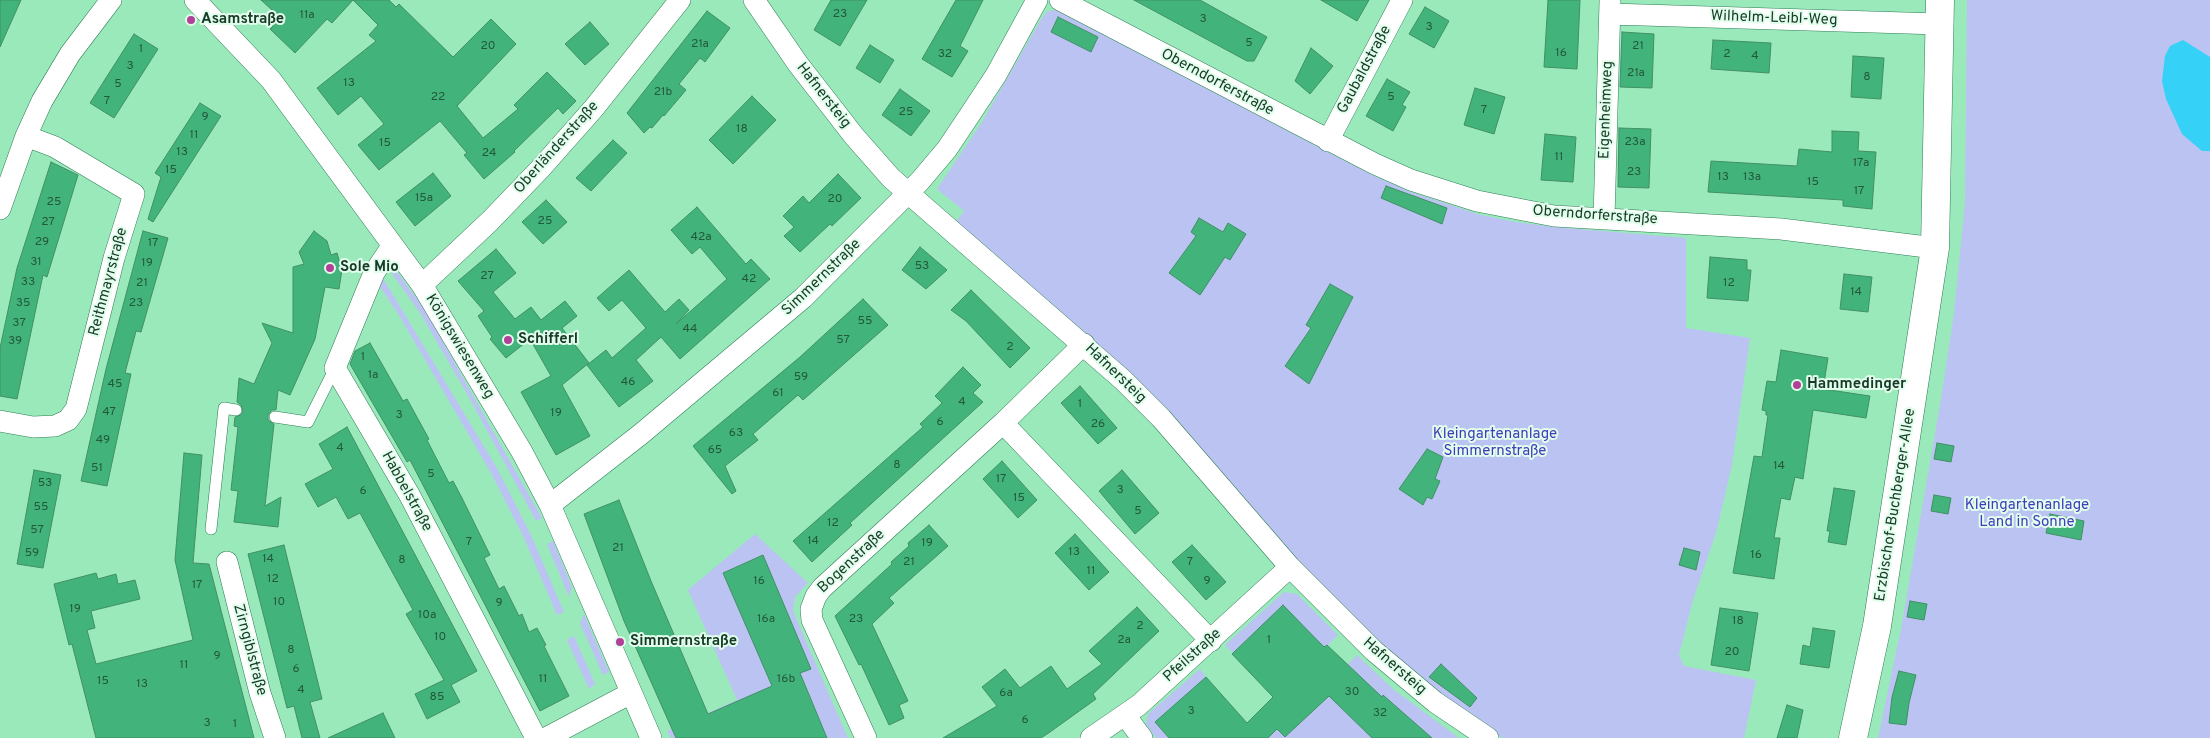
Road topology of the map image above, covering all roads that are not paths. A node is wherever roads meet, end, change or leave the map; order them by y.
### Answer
1 (111, 0) edge
2 (195, 0) edge
3 (680, 0) edge
4 (754, 0) edge
5 (1037, 0) edge
6 (1060, 0) edge
7 (1402, 0) edge
8 (1610, 7) edge
9 (1939, 12) edge
10 (26, 136) junction
11 (1328, 141) junction
12 (907, 194) junction
13 (0, 209) edge
14 (1604, 219) junction
15 (392, 246) junction
16 (1935, 248) junction
17 (422, 285) junction
18 (1084, 344) junction
19 (335, 368) junction
20 (236, 410) dead end
21 (275, 417) dead end
22 (0, 421) edge
23 (1003, 423) junction
24 (550, 504) junction
25 (211, 529) dead end
26 (228, 562) dead end
27 (1290, 567) junction
28 (1211, 641) junction
29 (632, 693) junction
30 (1125, 715) junction
31 (275, 738) edge
32 (536, 738) edge
33 (546, 738) edge
34 (651, 738) edge
35 (866, 738) edge
36 (1091, 738) edge
37 (1142, 738) edge
38 (1488, 738) edge
39 (1853, 738) edge

1 - 10 street
2 - 15 street, Königswiesenweg
3 - 17 street, Oberländerstraße
4 - 12 street, Hafnersteig
5 - 12 street, Simmernstraße
6 - 11 street, Oberndorferstraße
7 - 11 street, Gaubaldstraße
8 - 9 street, Wilhelm-Leibl-Weg
8 - 14 street, Eigenheimweg
9 - 16 street, Erzbischof-Buchberger-Allee
10 - 13 street
10 - 22 street, Reithmayrstraße
11 - 14 street, Oberndorferstraße
12 - 18 street, Hafnersteig
12 - 24 street, Simmernstraße
14 - 16 street, Oberndorferstraße
15 - 17 street, Königswiesenweg
15 - 19 street
16 - 39 street, Erzbischof-Buchberger-Allee
17 - 24 street, Königswiesenweg
18 - 23 street, Bogenstraße
18 - 27 street, Hafnersteig
19 - 21 lane
19 - 32 street, Habbelstraße
20 - 25 lane
23 - 28 street
23 - 35 street, Bogenstraße
24 - 29 street, Königswiesenweg
26 - 31 street, Zirngiblstraße
27 - 28 street, Pfeilstraße
27 - 38 street, Hafnersteig
28 - 30 street, Pfeilstraße
29 - 33 street
29 - 34 street, Königswiesenweg
30 - 36 street, Pfeilstraße
30 - 37 street

